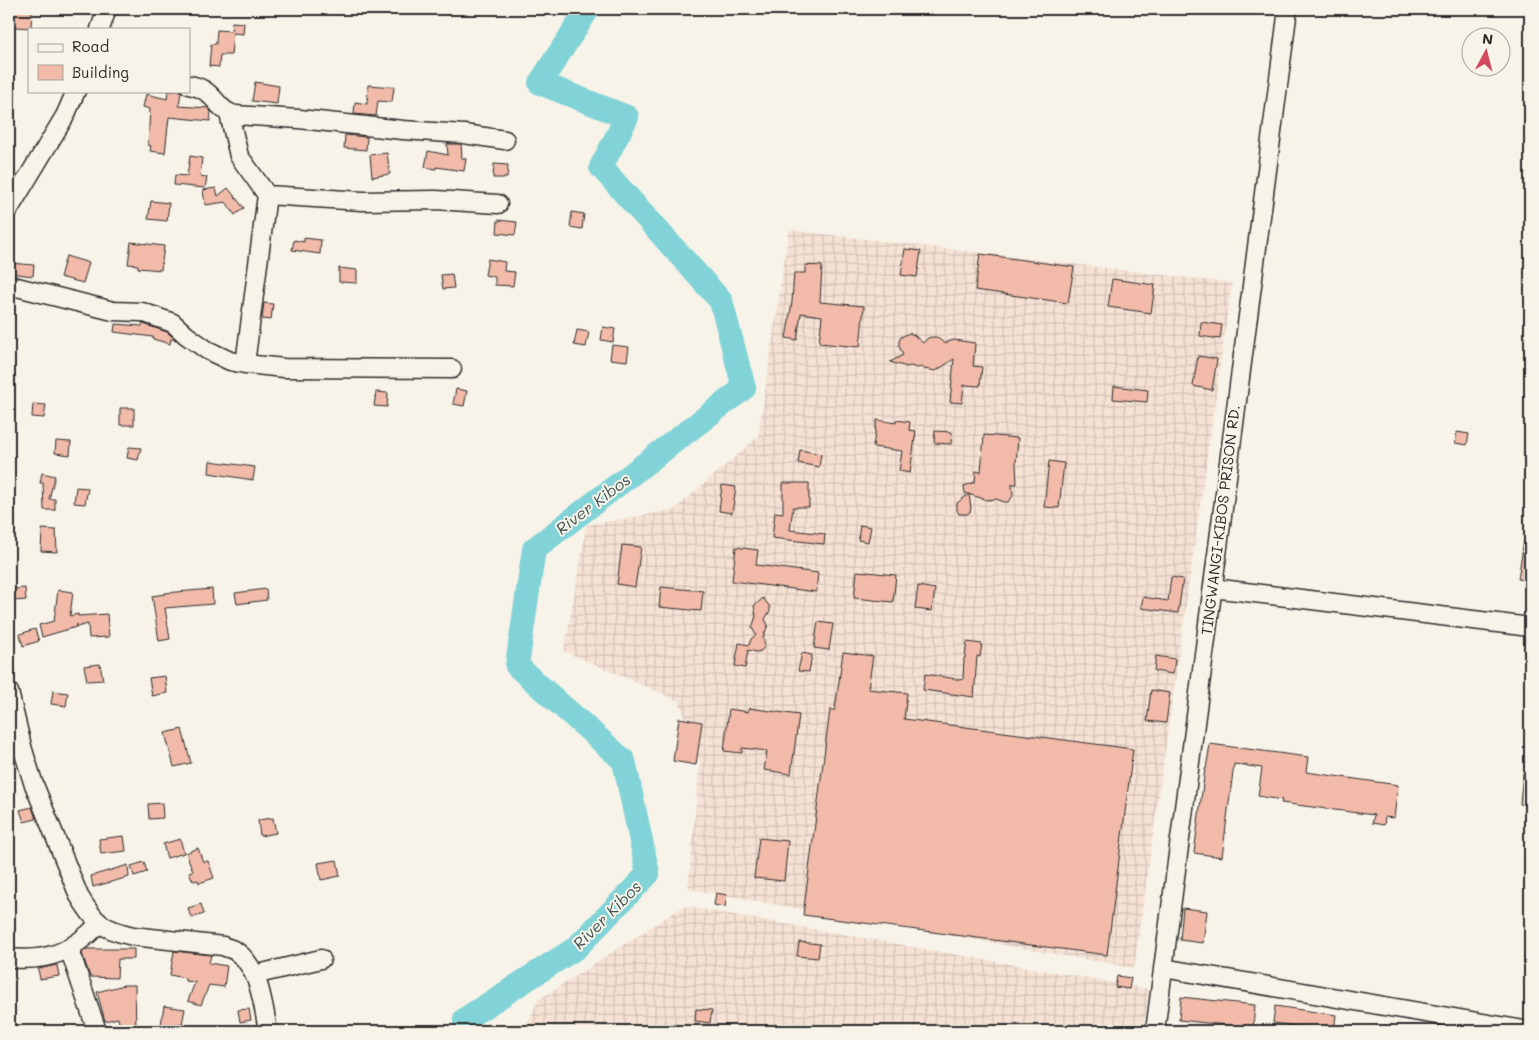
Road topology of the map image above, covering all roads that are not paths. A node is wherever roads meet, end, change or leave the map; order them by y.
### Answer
1 (107, 9) edge
2 (1288, 9) edge
3 (100, 28) edge
4 (190, 85) edge
5 (76, 92) edge
6 (229, 114) junction
7 (505, 140) dead end
8 (267, 196) junction
9 (498, 204) dead end
10 (9, 209) edge
11 (9, 285) edge
12 (245, 364) junction
13 (452, 369) dead end
14 (1212, 588) junction
15 (1530, 627) edge
16 (9, 692) edge
17 (99, 924) junction
18 (69, 948) junction
19 (9, 958) edge
20 (321, 959) dead end
21 (1163, 968) junction
22 (254, 975) junction
23 (97, 1031) edge
24 (268, 1031) edge
25 (1155, 1031) edge
26 (1530, 1031) edge

1 - 3 street
2 - 14 street, TINGWANGI-KIBOS PRISON RD.
4 - 6 street
5 - 10 street
6 - 7 street
6 - 8 street
8 - 9 street
8 - 12 street
11 - 12 street
12 - 13 street
14 - 15 street
14 - 21 street, TINGWANGI-KIBOS PRISON RD.
16 - 17 street
17 - 18 street
17 - 22 street
18 - 19 street
18 - 23 street
20 - 22 street
21 - 25 street, TINGWANGI-KIBOS PRISON RD.
21 - 26 street
22 - 24 street

